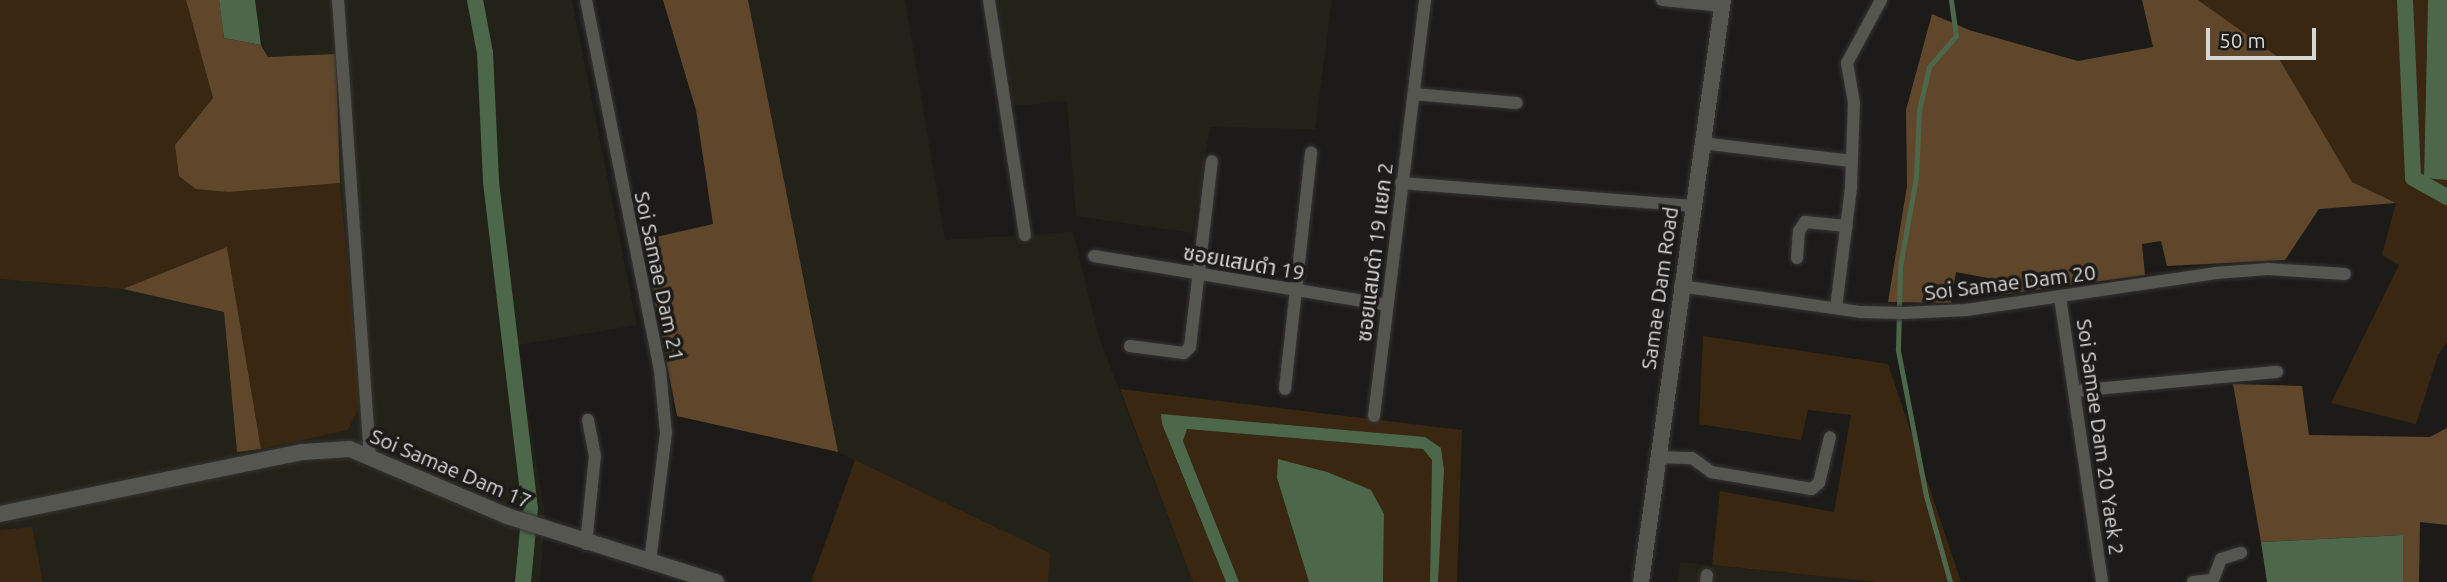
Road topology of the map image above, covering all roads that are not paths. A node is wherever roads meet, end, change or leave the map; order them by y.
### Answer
1 (338, 0) edge
2 (586, 0) edge
3 (989, 0) edge
4 (1426, 0) edge
5 (1662, 0) edge
6 (1881, 0) edge
7 (1722, 3) edge
8 (1414, 94) junction
9 (1517, 103) dead end
10 (1701, 143) junction
11 (1311, 152) dead end
12 (1212, 161) dead end
13 (1852, 161) junction
14 (1401, 183) junction
15 (1692, 206) junction
16 (1847, 226) junction
17 (1025, 235) dead end
18 (1094, 256) dead end
19 (1797, 258) dead end
20 (1199, 274) junction
21 (2346, 274) dead end
22 (1680, 286) junction
23 (1294, 290) junction
24 (2060, 297) junction
25 (1387, 305) junction
26 (1836, 309) junction
27 (1130, 346) dead end
28 (2277, 372) dead end
29 (1285, 389) dead end
30 (2074, 391) junction
31 (1374, 416) dead end
32 (588, 420) dead end
33 (1830, 438) dead end
34 (370, 456) junction
35 (1657, 457) junction
36 (0, 514) edge
37 (586, 544) junction
38 (2241, 553) dead end
39 (650, 561) junction
40 (716, 582) edge
41 (1644, 582) edge
42 (2102, 582) edge
43 (2193, 582) edge

1 - 34 street
2 - 39 street, Soi Samae Dam 21
3 - 17 street
4 - 8 street, ซอยแสมดำ 19 แยก 2
5 - 7 street
6 - 13 street
7 - 10 street, Samae Dam Road
8 - 9 street
8 - 14 street, ซอยแสมดำ 19 แยก 2
10 - 13 street
10 - 15 street, Samae Dam Road
11 - 23 street
12 - 20 street
13 - 16 street
14 - 15 street
14 - 25 street, ซอยแสมดำ 19 แยก 2
15 - 22 street, Samae Dam Road
16 - 19 street
16 - 26 street
18 - 20 street, ซอยแสมดำ 19
20 - 23 street, ซอยแสมดำ 19
20 - 27 street
21 - 24 street, Soi Samae Dam 20
22 - 26 street, Soi Samae Dam 20
22 - 35 street, Samae Dam Road
23 - 25 street, ซอยแสมดำ 19
23 - 29 street
24 - 26 street, Soi Samae Dam 20
24 - 30 street, Soi Samae Dam 20 Yaek 2
25 - 31 street, ซอยแสมดำ 19 แยก 2
28 - 30 street
30 - 42 street, Soi Samae Dam 20 Yaek 2
32 - 37 street
33 - 35 street
34 - 36 street, Soi Samae Dam 17
34 - 37 street, Soi Samae Dam 17
35 - 41 street, Samae Dam Road
37 - 39 street, Soi Samae Dam 17
38 - 43 street
39 - 40 street, Soi Samae Dam 17

